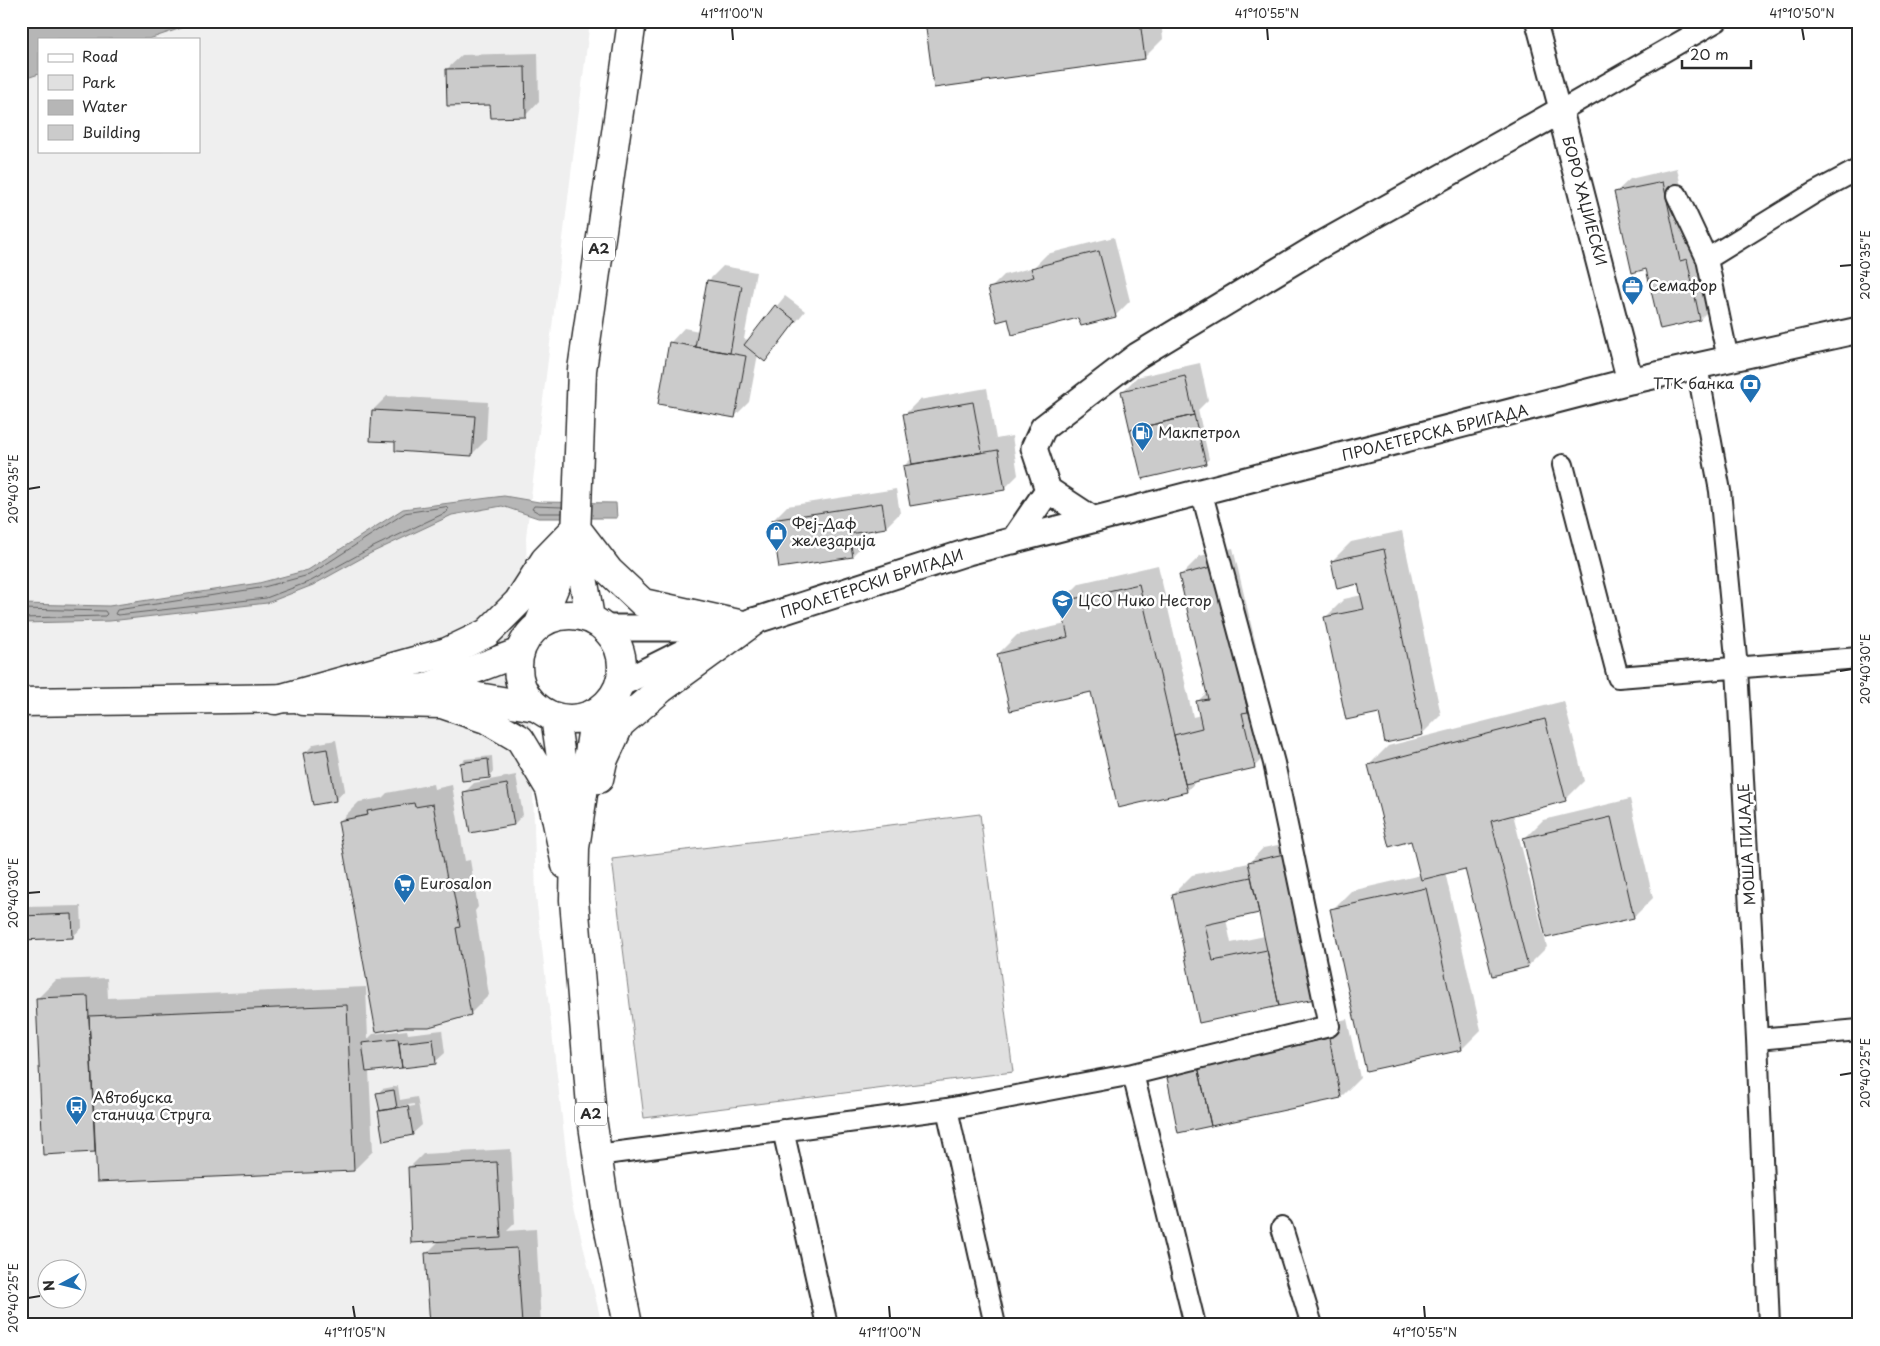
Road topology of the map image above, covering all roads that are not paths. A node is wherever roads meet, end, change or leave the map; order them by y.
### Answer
1 (632, 21) edge
2 (1536, 21) edge
3 (1717, 21) edge
4 (1560, 111) junction
5 (1859, 169) edge
6 (1677, 195) dead end
7 (1707, 259) junction
8 (1859, 330) edge
9 (1728, 359) junction
10 (1697, 366) junction
11 (1630, 381) junction
12 (1563, 464) dead end
13 (1048, 490) junction
14 (1201, 490) junction
15 (1092, 520) junction
16 (576, 528) junction
17 (1013, 541) junction
18 (598, 623) junction
19 (539, 624) junction
20 (743, 625) junction
21 (520, 652) junction
22 (1859, 658) edge
23 (1737, 668) junction
24 (620, 684) junction
25 (425, 688) junction
26 (275, 700) junction
27 (21, 702) edge
28 (546, 712) junction
29 (595, 713) junction
30 (575, 848) junction
31 (574, 900) junction
32 (1859, 1030) edge
33 (1757, 1039) junction
34 (1134, 1074) junction
35 (947, 1109) junction
36 (783, 1130) junction
37 (597, 1154) junction
38 (1282, 1228) dead end
39 (628, 1325) edge
40 (827, 1325) edge
41 (994, 1325) edge
42 (1195, 1325) edge
43 (1312, 1325) edge
44 (1769, 1325) edge

1 - 16 main road, A2
2 - 4 street, БОРО ХАЏИЕСКИ
3 - 4 street
4 - 11 street, БОРО ХАЏИЕСКИ
4 - 13 street
5 - 7 street
6 - 7 street
7 - 9 street
8 - 9 street, ПРОЛЕТЕРСКА БРИГАДА
9 - 10 street, ПРОЛЕТЕРСКА БРИГАДА
10 - 11 street, ПРОЛЕТЕРСКА БРИГАДА
10 - 23 street, МОША ПИЈАДЕ
11 - 14 street, ПРОЛЕТЕРСКА БРИГАДА
12 - 23 street
13 - 15 street
13 - 17 street
14 - 15 street, ПРОЛЕТЕРСКА БРИГАДА
14 - 34 street
15 - 17 street, ПРОЛЕТЕРСКА БРИГАДА
16 - 18 main road, A2
16 - 19 main road, A2
16 - 20 main road
16 - 26 main road
17 - 20 street, ПРОЛЕТЕРСКИ БРИГАДИ
18 - 19 main road
18 - 20 street, ПРОЛЕТЕРСКИ БРИГАДИ
18 - 24 main road, A2
19 - 21 main road, A2
20 - 24 street, ПРОЛЕТЕРСКИ БРИГАДИ
20 - 31 main road
21 - 25 main road
21 - 28 main road, A2
22 - 23 street
23 - 33 street, МОША ПИЈАДЕ
24 - 29 main road
25 - 26 main road
25 - 28 main road
26 - 27 main road
26 - 31 main road
28 - 29 main road
28 - 30 main road, A2
29 - 30 main road, A2
30 - 31 main road, A2
31 - 37 main road, A2
32 - 33 street
33 - 44 street, МОША ПИЈАДЕ
34 - 35 street
34 - 42 street
35 - 36 street
35 - 41 street
36 - 37 street
36 - 40 street
37 - 39 main road, A2
38 - 43 street

